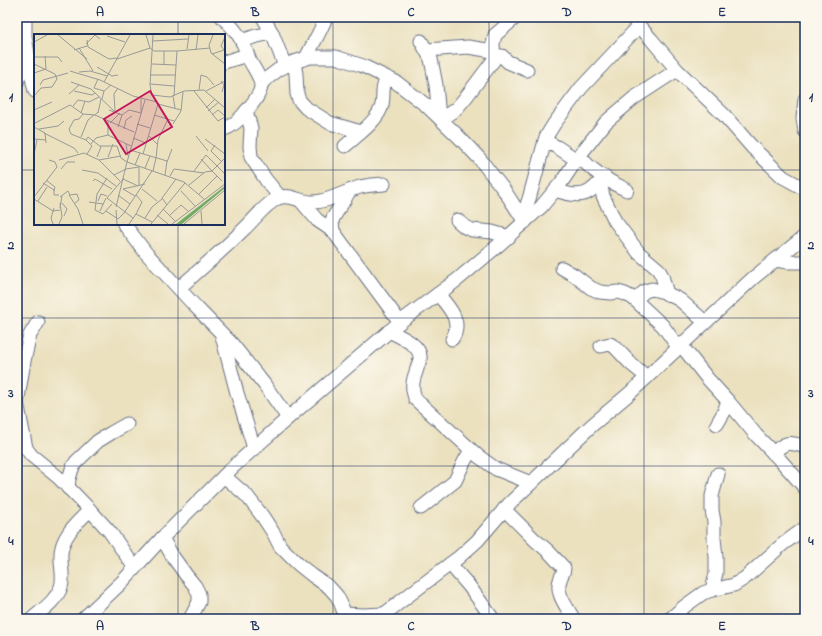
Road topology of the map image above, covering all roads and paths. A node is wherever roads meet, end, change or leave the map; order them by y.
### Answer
1 (25, 17) edge
2 (222, 17) edge
3 (263, 17) edge
4 (326, 17) edge
5 (516, 17) edge
6 (635, 21) edge
7 (272, 33) junction
8 (242, 42) junction
9 (28, 52) junction
10 (247, 55) junction
11 (493, 56) junction
12 (225, 62) edge
13 (295, 62) junction
14 (527, 70) dead end
15 (678, 70) junction
16 (387, 78) junction
17 (17, 82) edge
18 (261, 83) junction
19 (34, 87) edge
20 (805, 99) edge
21 (246, 111) junction
22 (440, 118) junction
23 (225, 129) edge
24 (805, 131) edge
25 (361, 132) junction
26 (545, 141) junction
27 (345, 146) dead end
28 (578, 158) junction
29 (603, 180) junction
30 (384, 184) dead end
31 (805, 189) edge
32 (555, 190) junction
33 (627, 190) dead end
34 (349, 191) junction
35 (280, 197) junction
36 (301, 201) junction
37 (457, 220) dead end
38 (524, 220) junction
39 (125, 225) edge
40 (333, 231) junction
41 (508, 236) junction
42 (805, 236) edge
43 (775, 260) junction
44 (805, 262) edge
45 (562, 268) dead end
46 (179, 288) junction
47 (438, 294) junction
48 (667, 294) junction
49 (636, 300) junction
50 (38, 322) dead end
51 (400, 322) junction
52 (705, 322) junction
53 (389, 331) junction
54 (222, 334) junction
55 (452, 339) dead end
56 (601, 346) dead end
57 (680, 346) junction
58 (647, 377) junction
59 (728, 401) junction
60 (17, 403) edge
61 (288, 418) junction
62 (127, 424) dead end
63 (717, 424) dead end
64 (805, 446) edge
65 (254, 448) junction
66 (471, 450) junction
67 (773, 452) junction
68 (718, 474) dead end
69 (224, 476) junction
70 (531, 483) junction
71 (68, 488) junction
72 (805, 488) edge
73 (421, 508) dead end
74 (504, 509) junction
75 (90, 510) junction
76 (805, 528) edge
77 (162, 538) junction
78 (450, 564) junction
79 (135, 568) junction
80 (712, 590) junction
81 (96, 614) edge
82 (345, 616) edge
83 (381, 617) edge
84 (573, 618) edge
85 (32, 619) edge
86 (83, 619) edge
87 (190, 619) edge
88 (492, 619) edge
89 (670, 619) edge

1 - 9 street
2 - 8 street
3 - 7 street
4 - 13 street
5 - 11 street
6 - 15 street
6 - 26 street
7 - 8 street
7 - 13 street
8 - 10 street
9 - 17 street
9 - 19 street
10 - 12 street
10 - 18 street
11 - 14 street
11 - 22 street
11 - 22 street
13 - 16 street
13 - 18 street
13 - 25 street
15 - 28 street
15 - 31 street
16 - 22 street
16 - 25 street
18 - 21 street
20 - 24 street
21 - 23 street
21 - 35 street
22 - 38 street
25 - 27 street
26 - 28 street
26 - 38 street
28 - 29 street
28 - 32 street
29 - 32 street
29 - 33 street
29 - 48 street
30 - 34 street
32 - 38 street
34 - 36 street
34 - 40 street
35 - 36 street
35 - 46 street
36 - 40 street
37 - 41 street
38 - 41 street
39 - 46 street
40 - 51 street
41 - 47 street
42 - 43 street
43 - 44 street
43 - 52 street
45 - 49 street
46 - 54 street
47 - 51 street
47 - 55 street
48 - 49 street
48 - 52 street
49 - 57 street
50 - 60 street
51 - 53 street
52 - 57 street
53 - 61 street
53 - 66 street
54 - 61 street
54 - 65 street
56 - 58 street
57 - 58 street
57 - 59 street
58 - 70 street
59 - 63 street
59 - 67 street
60 - 71 street
61 - 65 street
62 - 71 street
64 - 67 street
65 - 69 street
66 - 70 street
66 - 73 street
67 - 72 street
68 - 80 street
69 - 77 street
69 - 82 street
70 - 74 street
71 - 75 street
74 - 78 street
74 - 84 street
75 - 79 street
75 - 85 street
76 - 80 street
77 - 79 street
77 - 87 street
78 - 83 street
78 - 88 street
79 - 81 street
80 - 89 street
81 - 86 street
82 - 83 street

